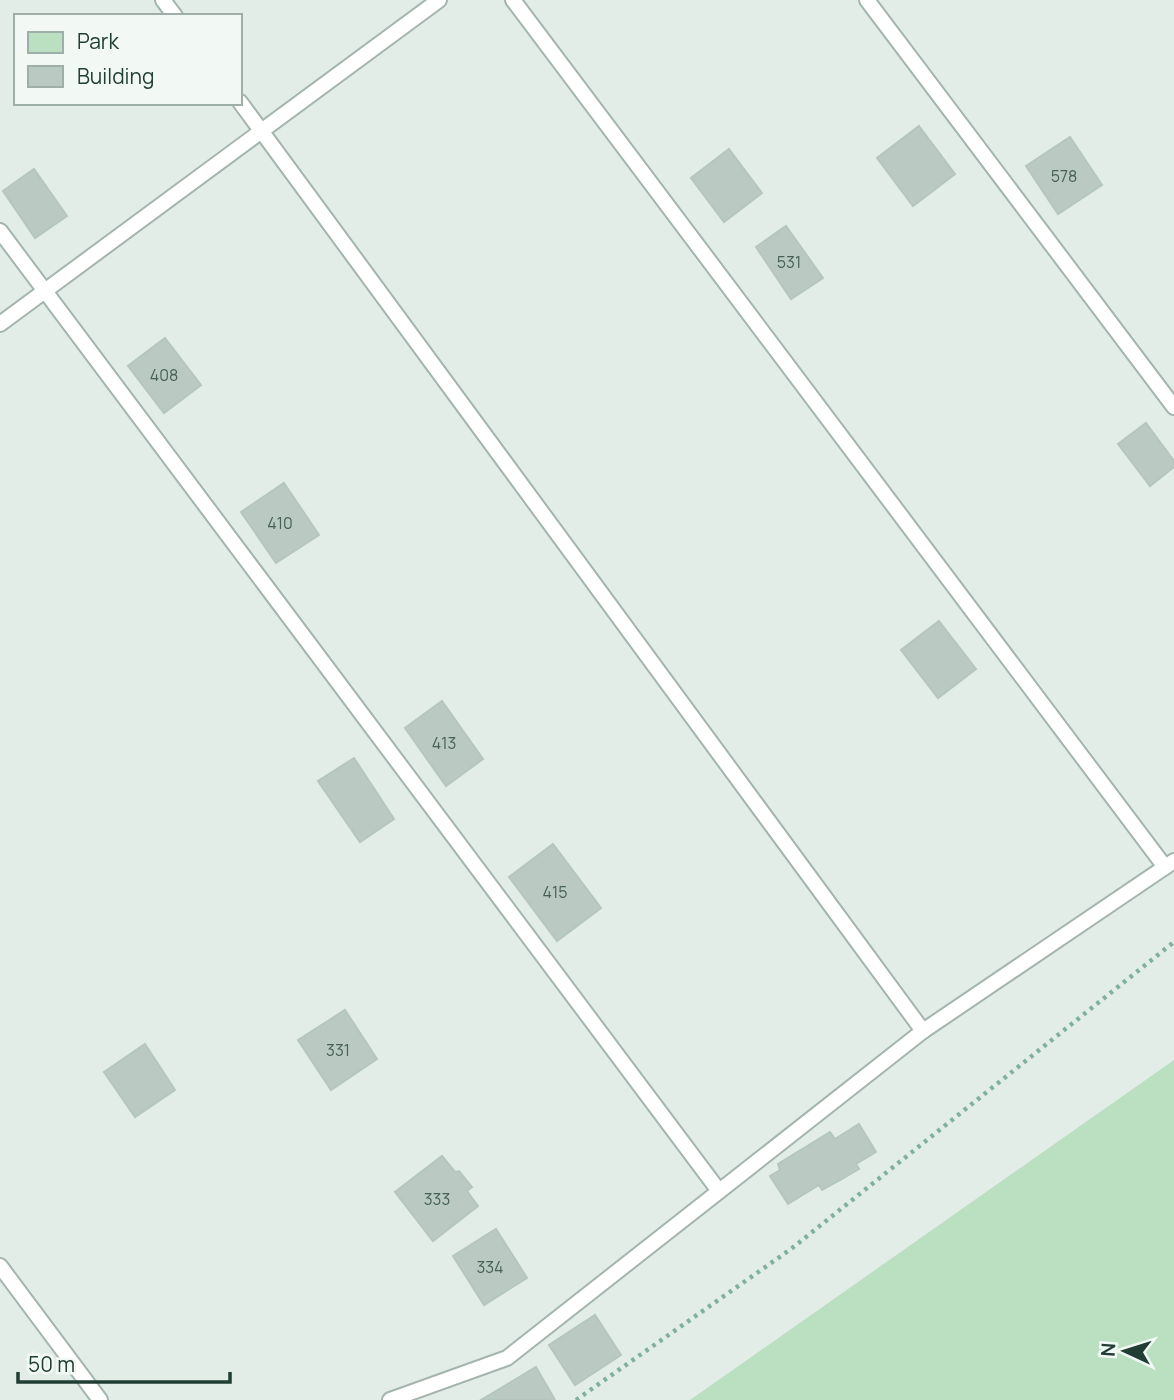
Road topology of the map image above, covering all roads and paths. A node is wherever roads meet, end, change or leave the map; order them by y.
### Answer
1 (439, 0) edge
2 (513, 0) edge
3 (867, 0) edge
4 (242, 105) edge
5 (261, 131) junction
6 (0, 231) edge
7 (45, 291) junction
8 (0, 324) edge
9 (1174, 407) edge
10 (1170, 864) edge
11 (1174, 942) edge
12 (923, 1031) junction
13 (719, 1191) junction
14 (0, 1266) edge
15 (100, 1400) edge
16 (390, 1400) edge
17 (576, 1400) edge

1 - 5 lane
2 - 10 lane
3 - 9 lane
4 - 5 lane
5 - 7 lane
5 - 12 lane
6 - 7 lane
7 - 8 lane
7 - 13 lane
10 - 12 lane
11 - 17 path
12 - 13 lane
13 - 16 lane
14 - 15 lane

